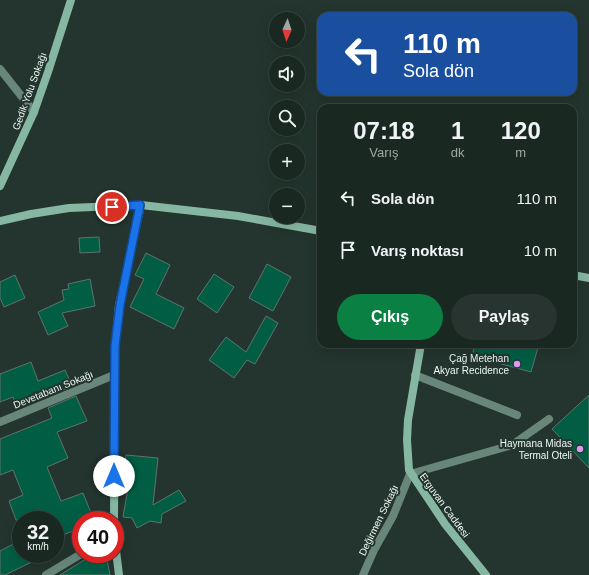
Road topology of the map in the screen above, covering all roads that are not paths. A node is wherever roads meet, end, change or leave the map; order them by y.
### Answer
1 (70, 0) edge
2 (0, 69) edge
3 (34, 112) junction
4 (0, 186) edge
5 (140, 205) junction
6 (0, 221) edge
7 (317, 230) edge
8 (577, 276) edge
9 (589, 278) edge
10 (420, 348) edge
11 (114, 375) junction
12 (415, 375) junction
13 (517, 415) dead end
14 (549, 419) dead end
15 (0, 422) edge
16 (410, 474) junction
17 (114, 511) edge
18 (72, 559) edge
19 (117, 563) edge
20 (46, 575) edge
21 (119, 575) edge
22 (363, 575) edge
23 (486, 575) edge

1 - 3 street, Gedik Yolu Sokağı
2 - 3 street
3 - 4 street, Gedik Yolu Sokağı
5 - 6 street
5 - 7 street
5 - 11 street
8 - 9 street
10 - 12 street, Erguvan Caddesi
11 - 15 street, Devetabanı Sokağı
11 - 17 street
12 - 13 street
12 - 16 street, Erguvan Caddesi
14 - 16 street
16 - 22 street, Değirmen Sokağı
16 - 23 street, Erguvan Caddesi
18 - 20 street
19 - 21 street

